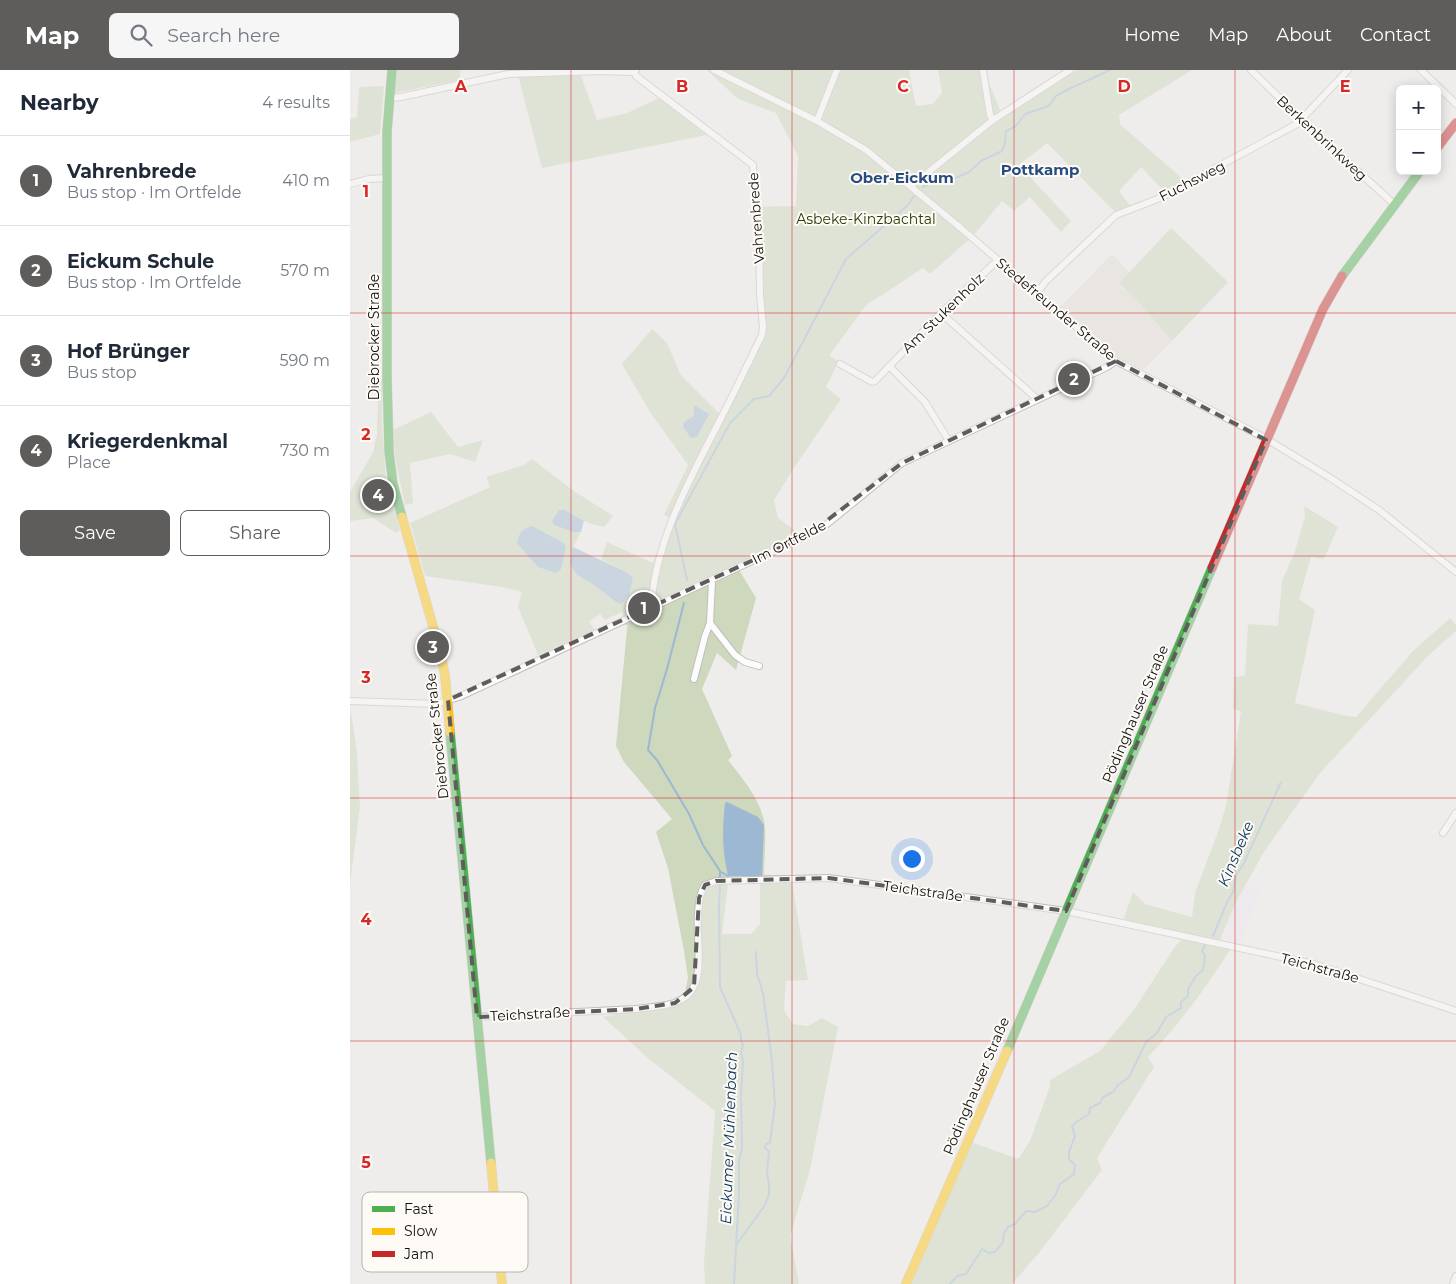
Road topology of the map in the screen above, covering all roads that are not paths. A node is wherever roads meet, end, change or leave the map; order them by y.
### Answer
1 (392, 70) edge
2 (714, 70) edge
3 (836, 70) edge
4 (983, 70) edge
5 (1070, 70) edge
6 (1251, 70) edge
7 (1348, 70) edge
8 (1421, 70) edge
9 (635, 71) edge
10 (388, 98) junction
11 (1456, 104) edge
12 (993, 120) junction
13 (1302, 120) junction
14 (817, 121) junction
15 (1456, 123) edge
16 (1441, 143) edge
17 (1417, 175) edge
18 (387, 178) junction
19 (350, 184) edge
20 (911, 186) junction
21 (1395, 205) junction
22 (998, 260) junction
23 (1036, 293) junction
24 (941, 313) junction
25 (1116, 361) junction
26 (840, 364) dead end
27 (890, 366) junction
28 (1037, 400) junction
29 (1266, 440) junction
30 (949, 441) junction
31 (1456, 572) edge
32 (712, 581) junction
33 (651, 609) junction
34 (710, 623) junction
35 (759, 666) dead end
36 (694, 679) dead end
37 (448, 700) junction
38 (350, 701) edge
39 (1456, 813) edge
40 (1443, 833) dead end
41 (1066, 911) junction
42 (1456, 1011) edge
43 (477, 1017) junction
44 (493, 1192) edge
45 (1456, 1276) edge
46 (906, 1284) edge
47 (1453, 1284) edge

1 - 10 street, Diebrocker Straße
2 - 14 street, Stedefreunder Straße
3 - 14 street
4 - 12 street
5 - 12 street
6 - 13 street, Berkenbrinkweg
7 - 13 street, Fuchsweg
8 - 11 street
9 - 10 street, Vahrenbrede
9 - 33 street, Vahrenbrede
10 - 18 street, Diebrocker Straße
12 - 20 street
13 - 21 street, Berkenbrinkweg
13 - 23 street, Fuchsweg
14 - 20 street, Stedefreunder Straße
15 - 16 street
17 - 21 street, Pödinghauser Straße
18 - 19 street
18 - 37 street, Diebrocker Straße
20 - 22 street, Stedefreunder Straße
21 - 29 street, Pödinghauser Straße
22 - 23 street, Stedefreunder Straße
22 - 24 street, Am Stukenholz
23 - 25 street, Stedefreunder Straße
24 - 27 street, Am Stukenholz
24 - 28 street
25 - 28 street, Im Ortfelde
25 - 29 street, Stedefreunder Straße
26 - 27 street, Am Stukenholz
27 - 30 street
28 - 30 street, Im Ortfelde
29 - 31 street, Stedefreunder Straße
29 - 41 street, Pödinghauser Straße
30 - 32 street, Im Ortfelde
32 - 33 street, Im Ortfelde
32 - 34 street
33 - 37 street, Im Ortfelde
34 - 35 street
34 - 36 street
37 - 38 street, Im Ortfelde
37 - 43 street, Diebrocker Straße
39 - 40 street
41 - 42 street, Teichstraße
41 - 43 street, Teichstraße
41 - 46 street, Pödinghauser Straße
43 - 44 street, Diebrocker Straße
45 - 47 street

